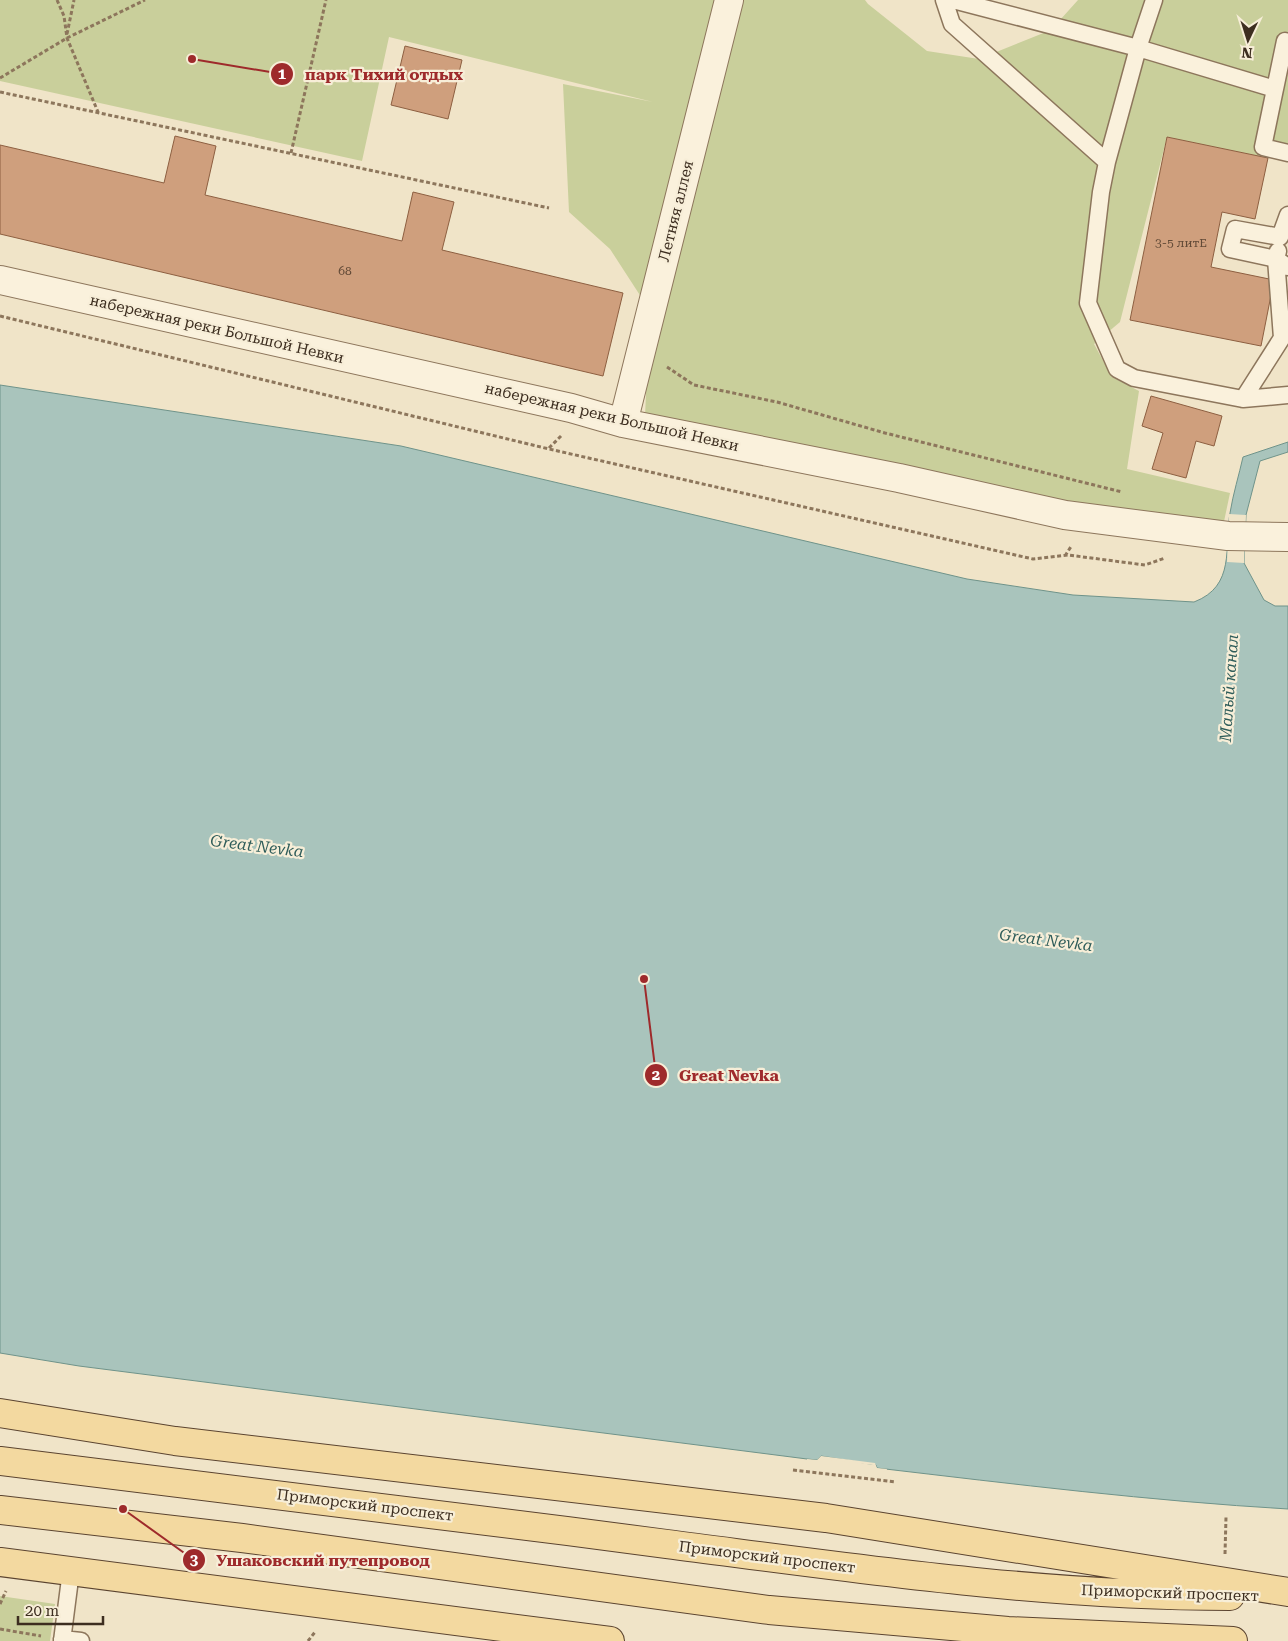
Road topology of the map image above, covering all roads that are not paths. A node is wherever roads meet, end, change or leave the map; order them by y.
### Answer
1 (729, 0) edge
2 (944, 0) edge
3 (952, 0) edge
4 (1154, 0) edge
5 (1285, 41) dead end
6 (1138, 48) junction
7 (1274, 89) junction
8 (1288, 153) edge
9 (1107, 162) junction
10 (1288, 215) edge
11 (1280, 237) junction
12 (1282, 263) edge
13 (0, 280) edge
14 (1284, 341) edge
15 (1288, 396) edge
16 (1243, 399) junction
17 (623, 422) junction
18 (1288, 537) edge
19 (0, 1413) edge
20 (0, 1461) edge
21 (0, 1510) edge
22 (0, 1562) edge
23 (70, 1571) junction
24 (1288, 1592) edge
25 (1288, 1596) edge
26 (492, 1634) edge
27 (62, 1640) edge
28 (81, 1641) edge
29 (610, 1641) edge
30 (1233, 1641) edge

1 - 17 street, Летняя аллея
2 - 9 lane
3 - 6 lane
4 - 6 lane
5 - 7 lane
6 - 7 lane
6 - 9 lane
7 - 8 lane
9 - 16 lane
10 - 11 lane
11 - 12 lane
11 - 12 lane
12 - 14 lane
13 - 17 street, набережная реки Большой Невки
14 - 16 lane
15 - 16 lane
17 - 18 street, набережная реки Большой Невки
19 - 24 main road
20 - 25 main road, Приморский проспект
21 - 30 main road
22 - 23 main road
23 - 26 main road
23 - 27 lane
26 - 29 main road
27 - 28 lane

